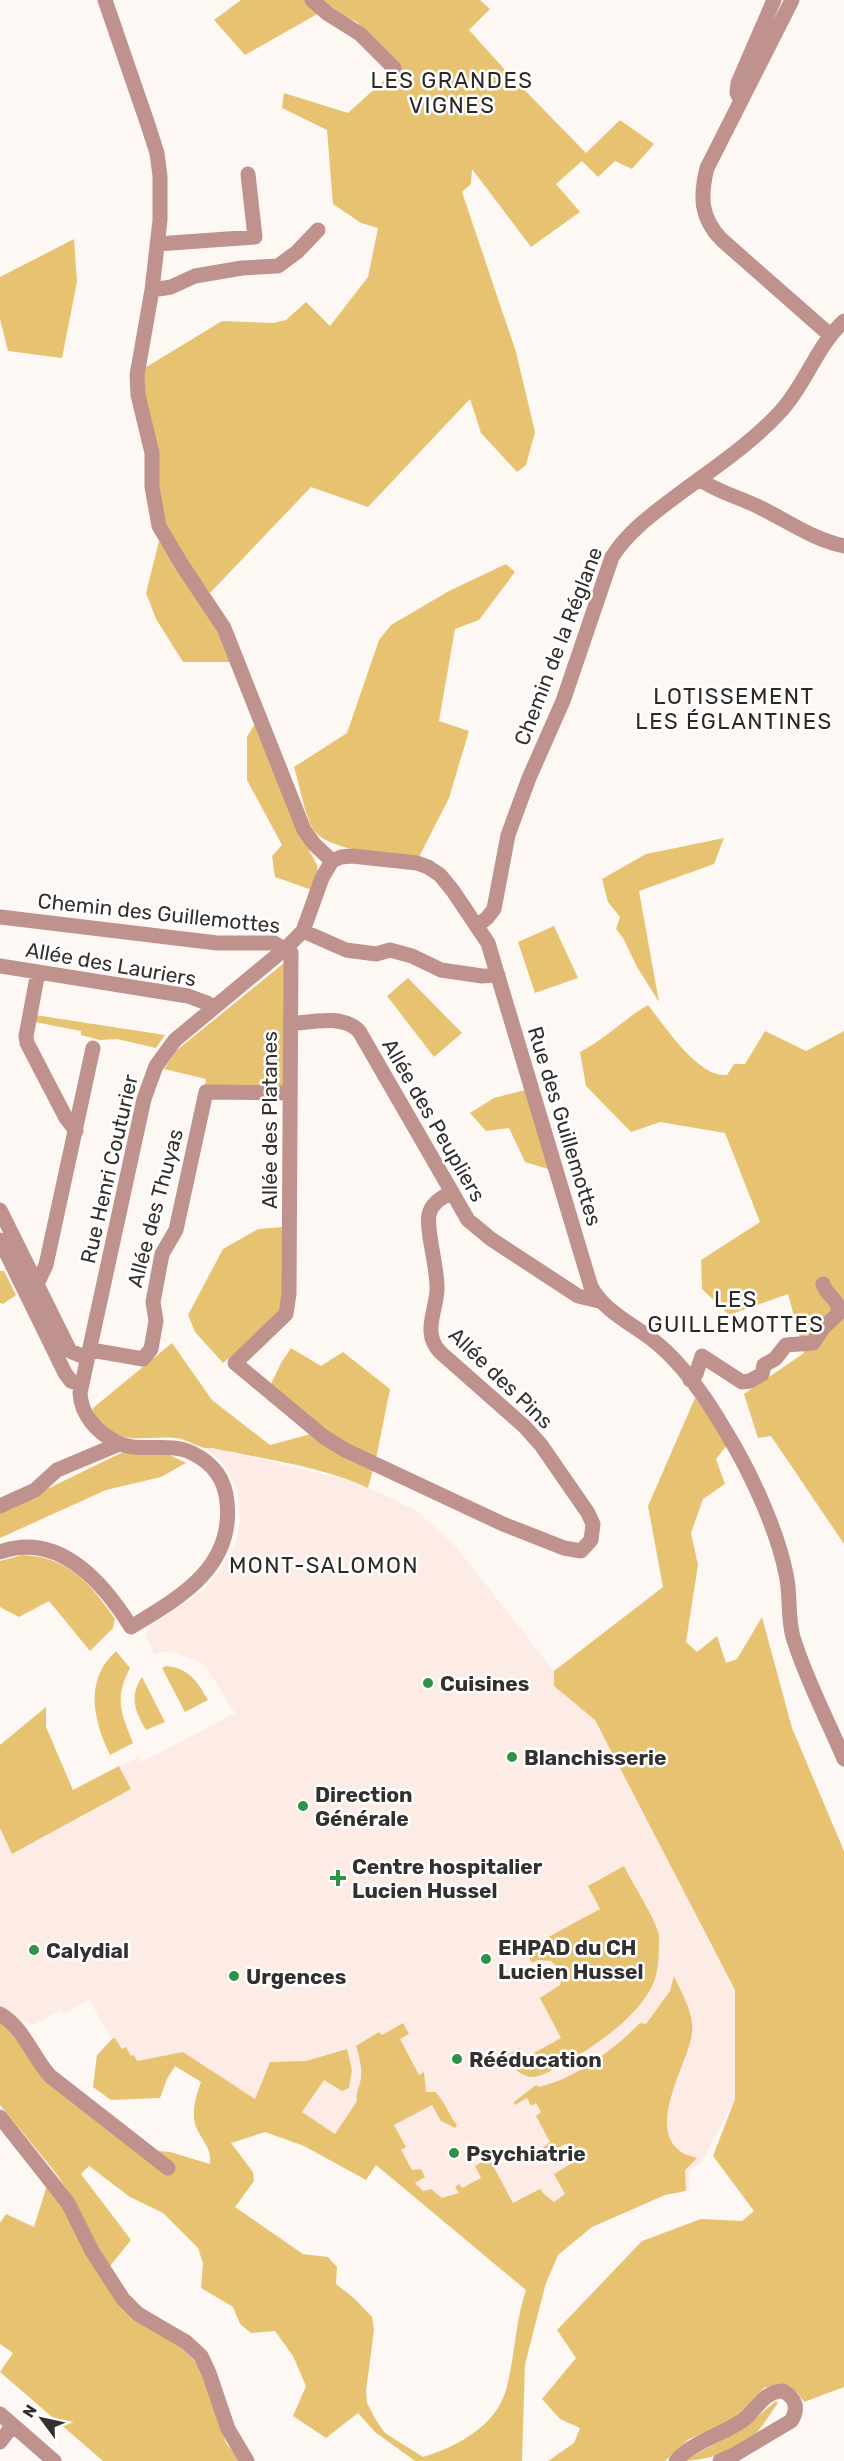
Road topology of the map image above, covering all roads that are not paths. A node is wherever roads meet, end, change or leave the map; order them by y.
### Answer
1 (105, 0) edge
2 (312, 0) edge
3 (774, 0) edge
4 (792, 0) edge
5 (394, 68) dead end
6 (741, 101) junction
7 (248, 174) dead end
8 (318, 230) dead end
9 (157, 244) junction
10 (152, 290) junction
11 (844, 321) edge
12 (830, 335) junction
13 (699, 479) junction
14 (844, 546) edge
15 (332, 861) junction
16 (0, 917) edge
17 (477, 926) junction
18 (303, 931) junction
19 (286, 948) junction
20 (0, 966) edge
21 (38, 972) junction
22 (498, 975) junction
23 (213, 1008) junction
24 (290, 1024) junction
25 (93, 1048) dead end
26 (290, 1093) junction
27 (76, 1131) junction
28 (451, 1192) junction
29 (0, 1210) edge
30 (0, 1240) edge
31 (37, 1284) junction
32 (823, 1284) dead end
33 (599, 1300) junction
34 (88, 1354) junction
35 (690, 1380) junction
36 (81, 1384) junction
37 (119, 1443) junction
38 (384, 1467) joint
39 (0, 1506) edge
40 (0, 1552) edge
41 (844, 1759) edge
42 (0, 2014) edge
43 (0, 2117) edge
44 (168, 2168) dead end
45 (0, 2414) edge
46 (13, 2425) junction
47 (0, 2442) edge
48 (54, 2461) edge
49 (247, 2461) edge
50 (676, 2461) edge
51 (720, 2461) edge

1 - 9 street
2 - 5 street
3 - 6 street
4 - 6 street
6 - 12 street
7 - 9 street
8 - 10 street
9 - 10 street
10 - 15 street
11 - 12 street, Chemin de la Réglane
12 - 13 street, Chemin de la Réglane
13 - 14 street
13 - 17 street, Chemin de la Réglane
15 - 17 street, Rue des Guillemottes
15 - 18 street, Chemin des Guillemottes
16 - 19 street, Chemin des Guillemottes
17 - 22 street, Rue des Guillemottes
18 - 19 street, Chemin des Guillemottes
18 - 22 street
19 - 23 street, Rue Henri Couturier
19 - 24 street, Allée des Platanes
20 - 21 street, Allée des Lauriers
21 - 23 street, Allée des Lauriers
21 - 27 street
22 - 33 street, Rue des Guillemottes
23 - 34 street, Rue Henri Couturier
24 - 26 street, Allée des Platanes
24 - 28 street, Allée des Peupliers
25 - 27 street
26 - 34 street, Allée des Thuyas
26 - 38 street, Allée des Platanes
27 - 31 street
28 - 33 street, Allée des Peupliers
28 - 38 street, Allée des Pins
29 - 31 street
30 - 36 street
31 - 34 street
32 - 35 street
33 - 35 street, Rue des Guillemottes
34 - 36 street, Rue Henri Couturier
35 - 41 street, Rue des Guillemottes
36 - 37 street
37 - 39 street
37 - 40 street
42 - 44 street
43 - 49 street
45 - 46 street
46 - 47 street
46 - 48 street
50 - 51 street

